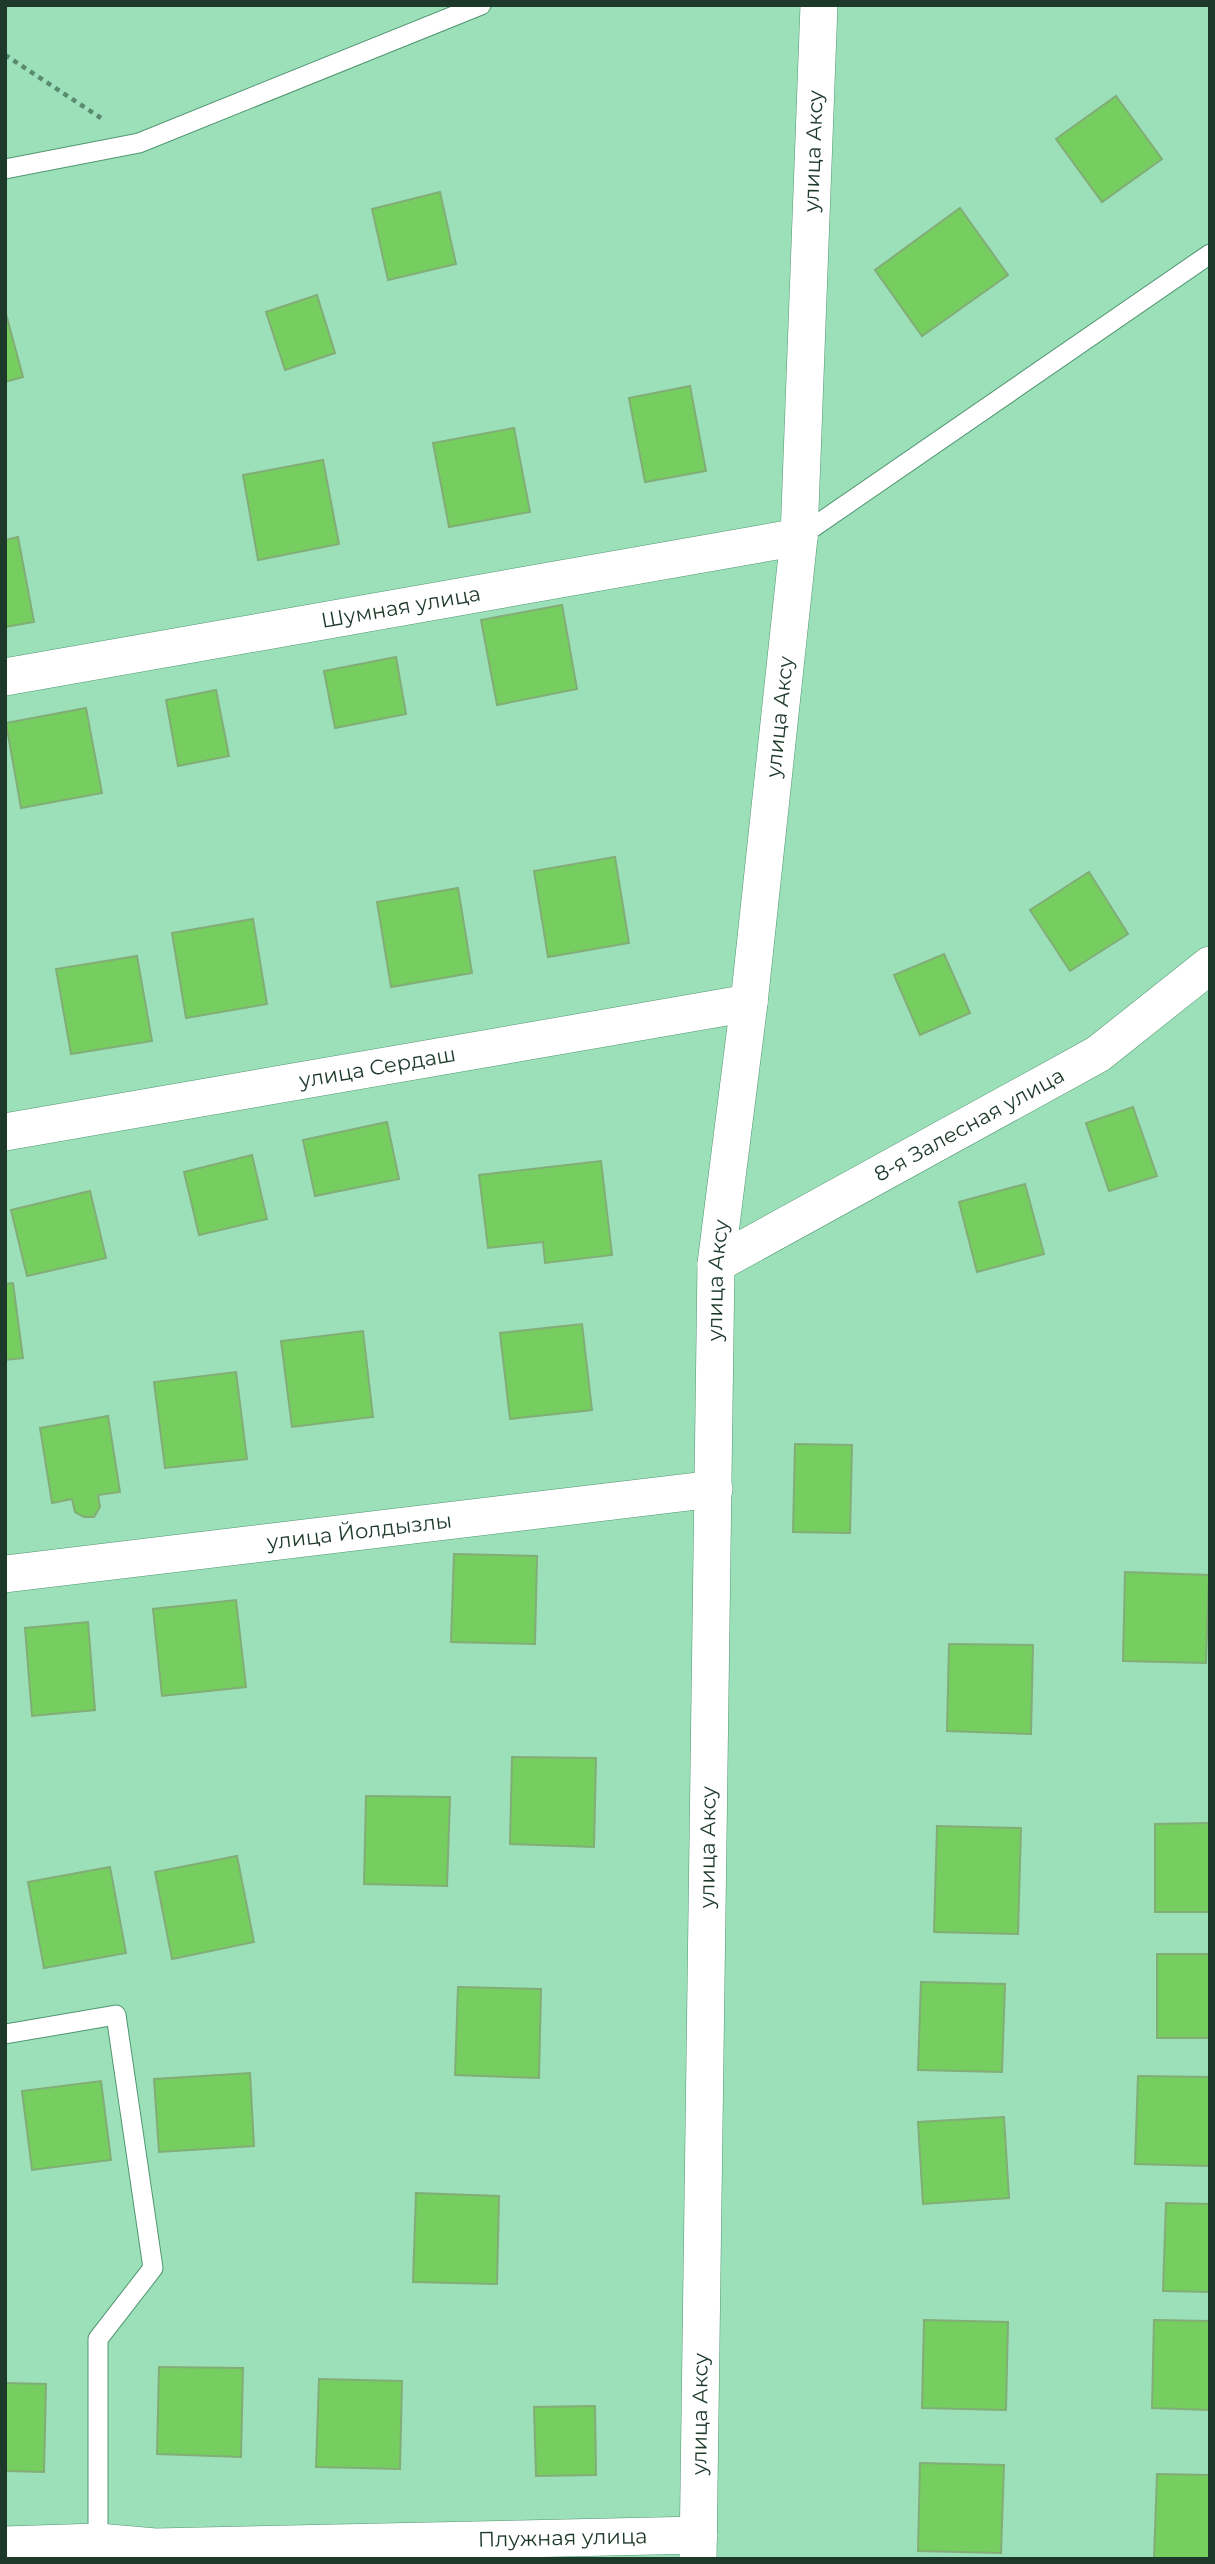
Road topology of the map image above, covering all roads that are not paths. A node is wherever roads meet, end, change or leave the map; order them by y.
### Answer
1 (481, 5) edge
2 (819, 5) edge
3 (5, 169) edge
4 (1210, 254) edge
5 (799, 537) junction
6 (5, 677) edge
7 (1210, 965) edge
8 (749, 1003) junction
9 (5, 1132) edge
10 (716, 1264) junction
11 (714, 1489) junction
12 (5, 1574) edge
13 (5, 2034) edge
14 (98, 2542) junction
15 (5, 2544) edge
16 (699, 2547) edge
17 (155, 2553) edge

1 - 3 lane
2 - 5 street, улица Аксу
4 - 5 lane
5 - 6 street, Шумная улица
5 - 8 street, улица Аксу
7 - 10 street, 8-я Залесная улица
8 - 9 street, улица Сердаш
8 - 10 street, улица Аксу
10 - 11 street, улица Аксу
11 - 12 street, улица Йолдызлы
11 - 16 street, улица Аксу
13 - 14 lane
14 - 15 street, Плужная улица
14 - 17 street, Плужная улица
16 - 17 street, Плужная улица

